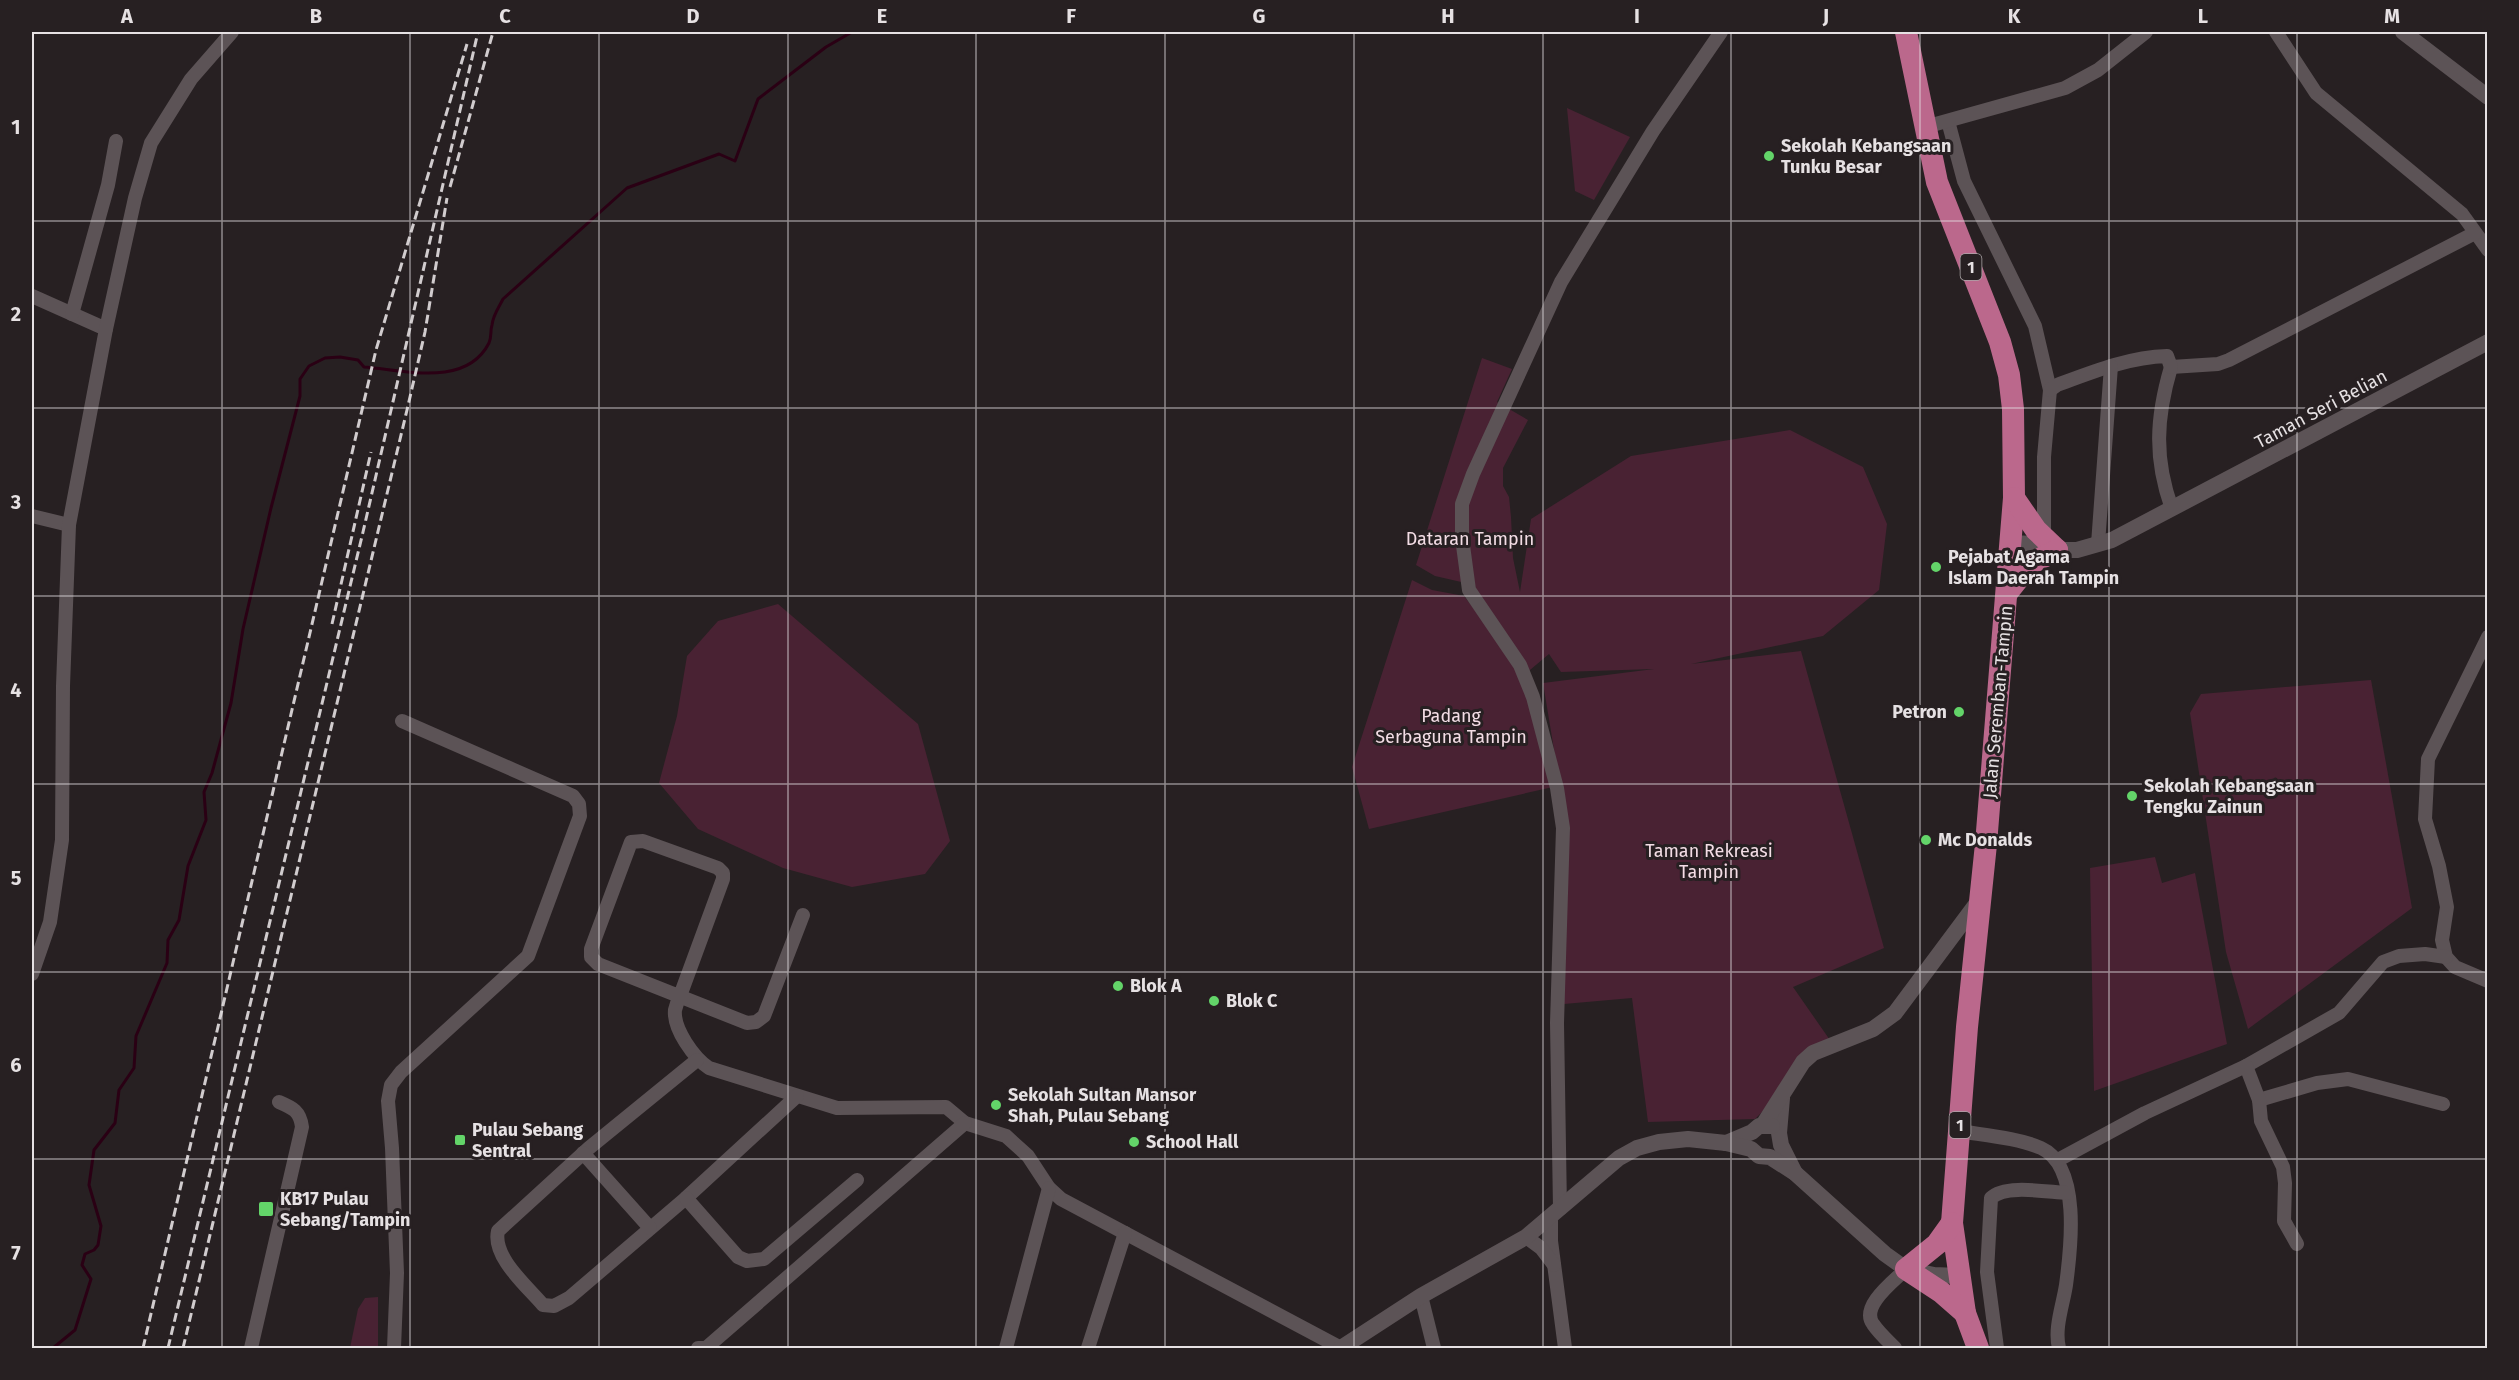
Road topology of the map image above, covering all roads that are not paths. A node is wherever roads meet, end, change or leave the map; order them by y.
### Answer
1 (232, 32) edge
2 (1721, 32) edge
3 (1906, 32) edge
4 (2146, 32) edge
5 (2276, 32) edge
6 (2403, 32) edge
7 (2487, 97) edge
8 (1948, 121) junction
9 (1925, 127) junction
10 (116, 141) dead end
11 (2475, 233) junction
12 (2487, 250) edge
13 (32, 296) edge
14 (72, 314) junction
15 (106, 329) junction
16 (2487, 342) edge
17 (2169, 362) junction
18 (2111, 366) junction
19 (2049, 390) junction
20 (2014, 498) junction
21 (2172, 509) junction
22 (32, 516) edge
23 (69, 525) junction
24 (2098, 544) junction
25 (2047, 547) junction
26 (2010, 548) junction
27 (2007, 593) junction
28 (2487, 637) edge
29 (402, 721) dead end
30 (1980, 899) junction
31 (803, 915) dead end
32 (2446, 957) junction
33 (32, 974) edge
34 (2487, 981) edge
35 (680, 996) junction
36 (697, 1060) junction
37 (2246, 1066) junction
38 (797, 1096) junction
39 (1782, 1097) junction
40 (2259, 1100) junction
41 (279, 1102) dead end
42 (2443, 1104) dead end
43 (965, 1123) junction
44 (1758, 1128) junction
45 (1959, 1131) junction
46 (1726, 1143) junction
47 (1777, 1145) junction
48 (1751, 1149) junction
49 (583, 1153) junction
50 (2058, 1160) junction
51 (856, 1180) dead end
52 (1049, 1188) junction
53 (2067, 1193) junction
54 (686, 1198) junction
55 (1555, 1213) junction
56 (1952, 1223) junction
57 (650, 1228) junction
58 (1125, 1233) junction
59 (1526, 1238) junction
60 (2297, 1244) dead end
61 (1556, 1267) junction
62 (1906, 1269) junction
63 (1987, 1272) junction
64 (1958, 1276) junction
65 (1421, 1296) junction
66 (1965, 1314) junction
67 (2056, 1347) edge
68 (251, 1348) edge
69 (394, 1348) edge
70 (698, 1348) edge
71 (706, 1348) edge
72 (1006, 1348) edge
73 (1088, 1348) edge
74 (1341, 1348) edge
75 (1434, 1348) edge
76 (1565, 1348) edge
77 (1895, 1348) edge
78 (1978, 1348) edge
79 (1997, 1348) edge

1 - 15 street
2 - 55 street
3 - 9 highway, Jalan Seremban-Tampin / 1
4 - 8 street
5 - 11 street
6 - 7 street
8 - 9 street
8 - 19 street
9 - 20 highway, Jalan Seremban-Tampin / 1
10 - 14 street
11 - 12 street
11 - 17 street
13 - 14 street
14 - 15 street
15 - 23 street
16 - 21 street, Taman Seri Belian
17 - 18 street
17 - 21 street
18 - 19 street
18 - 24 street
19 - 25 street
20 - 25 highway
20 - 26 highway, Jalan Seremban-Tampin / 1
21 - 24 street, Taman Seri Belian
22 - 23 street
23 - 33 street
24 - 25 street, Taman Seri Belian
25 - 26 street, Taman Seri Belian
25 - 27 highway
26 - 27 highway, Jalan Seremban-Tampin / 1
27 - 30 highway, Jalan Seremban-Tampin / 1
28 - 32 street
29 - 69 street
30 - 39 street
30 - 45 highway, Jalan Seremban-Tampin / 1
31 - 35 street
32 - 34 street
32 - 37 street
35 - 35 street
35 - 36 street
36 - 38 street
36 - 49 street
37 - 40 street
37 - 50 street
38 - 43 street
38 - 54 street
39 - 44 street
39 - 47 street
40 - 42 street
40 - 60 street
41 - 68 street
43 - 52 street
43 - 71 street
44 - 46 street
44 - 47 street
44 - 48 street
45 - 50 street
45 - 56 highway, Jalan Seremban-Tampin / 1
46 - 48 street
46 - 55 street
47 - 48 street
47 - 62 street
49 - 57 street
49 - 57 street
50 - 53 street
51 - 54 street
52 - 58 street
52 - 72 street
53 - 63 street
53 - 67 street
54 - 57 street
55 - 59 street
55 - 61 street
56 - 62 highway
56 - 64 highway, Jalan Seremban-Tampin / 1
58 - 73 street
58 - 74 street
59 - 61 street
59 - 65 street
61 - 76 street
62 - 64 street
62 - 66 highway
62 - 77 street
63 - 64 street
63 - 79 street
64 - 66 highway, Jalan Seremban-Tampin / 1
65 - 74 street
65 - 75 street
66 - 78 highway, Jalan Seremban-Tampin / 1
70 - 71 street

